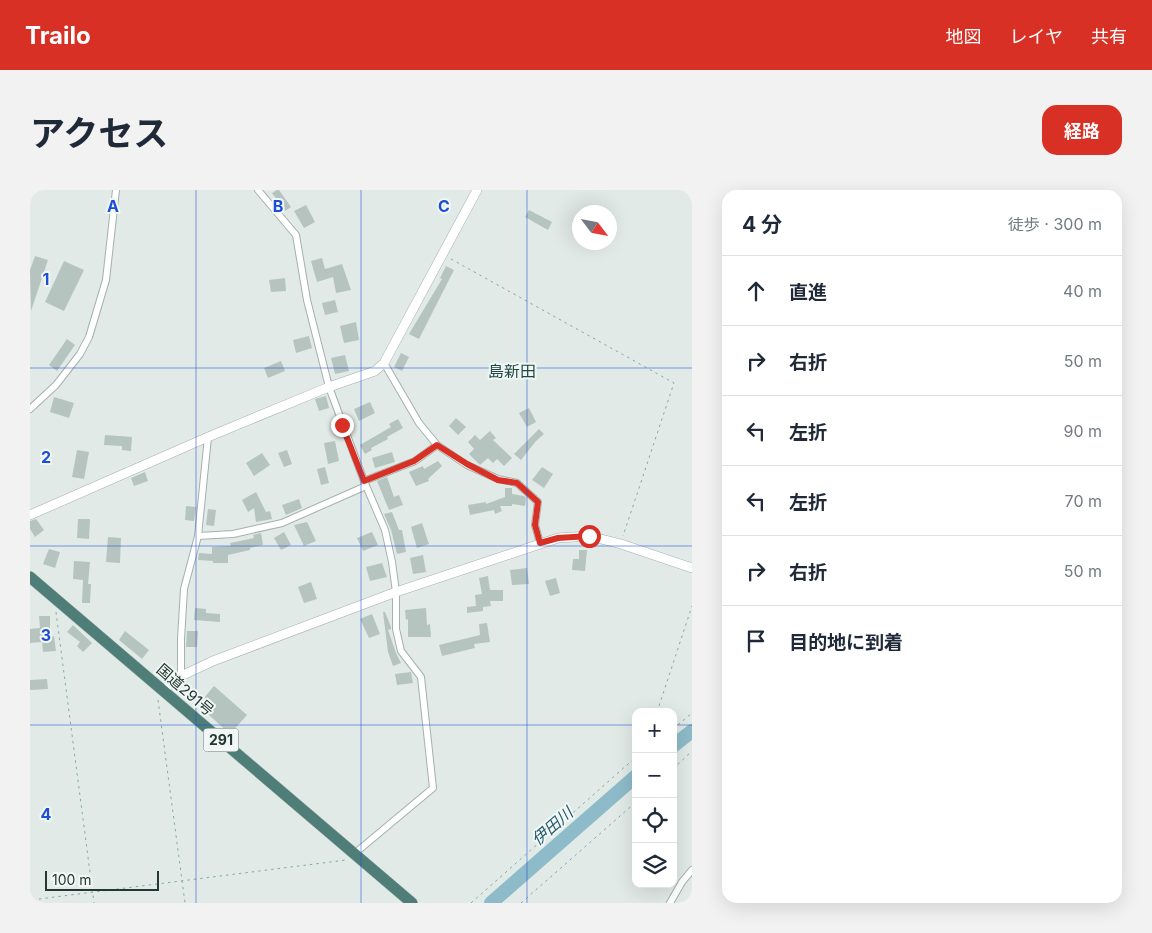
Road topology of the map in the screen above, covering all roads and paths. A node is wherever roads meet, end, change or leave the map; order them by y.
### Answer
1 (116, 190) edge
2 (258, 190) edge
3 (477, 190) edge
4 (442, 255) junction
5 (384, 362) junction
6 (329, 387) junction
7 (30, 409) edge
8 (208, 437) junction
9 (437, 445) junction
10 (365, 484) junction
11 (30, 515) edge
12 (198, 536) junction
13 (540, 543) junction
14 (620, 544) junction
15 (692, 568) edge
16 (30, 577) edge
17 (396, 592) junction
18 (59, 602) junction
19 (692, 606) edge
20 (181, 676) junction
21 (164, 691) junction
22 (658, 708) edge
23 (692, 713) edge
24 (677, 726) edge
25 (692, 751) edge
26 (632, 761) edge
27 (677, 765) edge
28 (632, 806) edge
29 (357, 857) junction
30 (692, 870) edge
31 (182, 881) junction
32 (93, 892) junction
33 (39, 899) dead end
34 (94, 903) edge
35 (185, 903) edge
36 (412, 903) edge
37 (471, 903) edge
38 (521, 903) edge
39 (670, 903) edge

1 - 7 street
2 - 6 street
3 - 4 street
4 - 5 street
4 - 14 path
5 - 6 street
5 - 9 street
6 - 8 street
6 - 10 street
8 - 11 street
8 - 12 street
9 - 10 street
9 - 13 street
10 - 12 street
10 - 17 street
12 - 20 street
13 - 14 street
13 - 17 street
14 - 15 street
16 - 18 highway, 国道291号 / 291
17 - 20 street
17 - 29 street
18 - 21 highway, 国道291号 / 291
18 - 32 path
19 - 22 path
20 - 21 street
21 - 29 highway, 国道291号 / 291
21 - 31 path
23 - 24 path
25 - 27 path
26 - 37 path
28 - 38 path
29 - 31 path
29 - 36 highway, 国道291号 / 291
30 - 39 street
31 - 32 path
31 - 35 path
32 - 33 path
32 - 34 path

